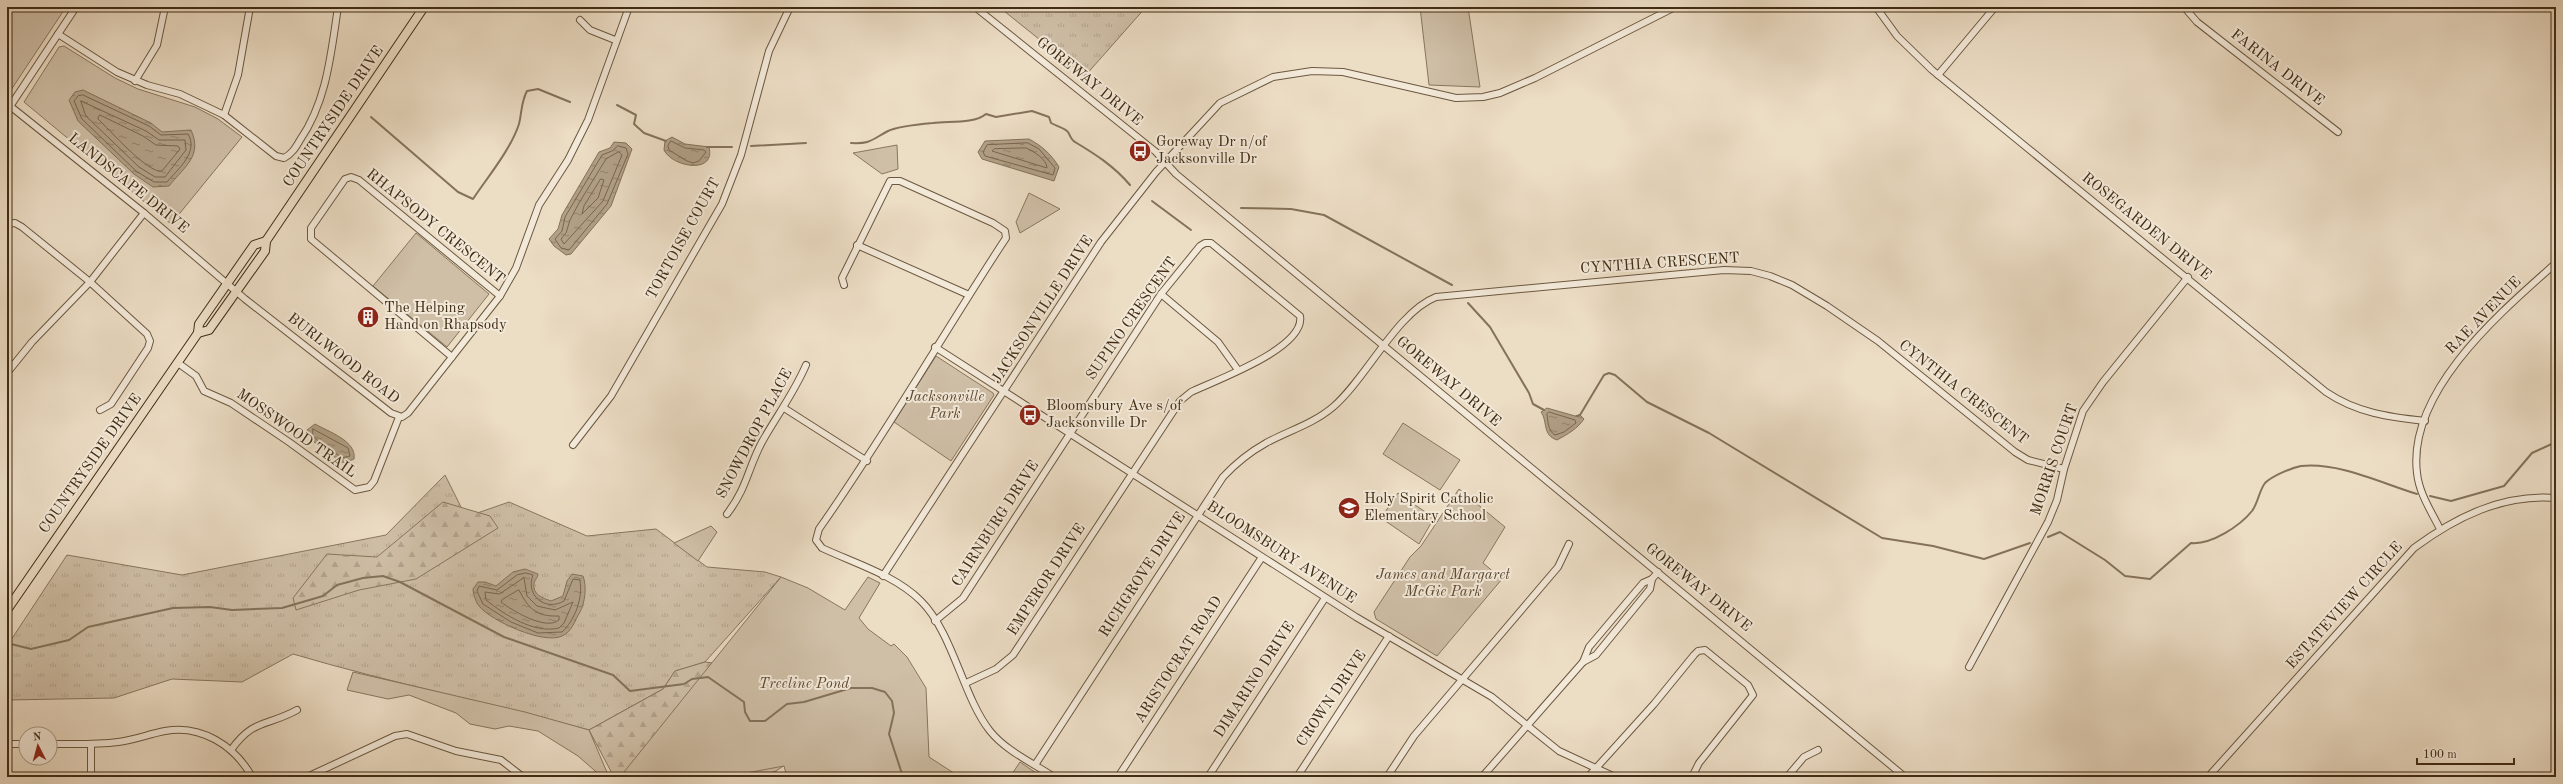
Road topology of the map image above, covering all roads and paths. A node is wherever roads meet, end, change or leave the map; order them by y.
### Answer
1 (76, 7) edge
2 (165, 7) edge
3 (250, 7) edge
4 (338, 7) edge
5 (424, 7) edge
6 (629, 7) edge
7 (790, 7) edge
8 (975, 7) edge
9 (1675, 7) edge
10 (1876, 7) edge
11 (1995, 7) edge
12 (2184, 7) edge
13 (580, 20) dead end
14 (58, 34) junction
15 (615, 40) junction
16 (1938, 75) junction
17 (135, 80) junction
18 (9, 108) edge
19 (224, 115) junction
20 (2338, 132) dead end
21 (1166, 163) junction
22 (144, 213) junction
23 (7, 224) edge
24 (266, 242) junction
25 (857, 245) junction
26 (2556, 263) edge
27 (2188, 278) junction
28 (90, 282) junction
29 (228, 283) junction
30 (844, 285) dead end
31 (237, 291) junction
32 (1161, 294) junction
33 (969, 295) junction
34 (500, 296) junction
35 (198, 333) junction
36 (1385, 346) junction
37 (935, 347) junction
38 (452, 357) junction
39 (178, 363) junction
40 (806, 365) dead end
41 (1238, 370) junction
42 (7, 373) edge
43 (1004, 392) junction
44 (784, 408) junction
45 (100, 410) dead end
46 (399, 417) junction
47 (2425, 421) junction
48 (1070, 433) junction
49 (573, 445) dead end
50 (867, 461) junction
51 (2064, 469) junction
52 (1132, 472) junction
53 (2556, 498) edge
54 (727, 514) dead end
55 (1198, 515) junction
56 (2440, 529) junction
57 (1569, 544) dead end
58 (1262, 557) junction
59 (1658, 572) junction
60 (883, 576) junction
61 (1652, 580) junction
62 (1325, 598) junction
63 (7, 610) edge
64 (935, 621) junction
65 (1390, 636) junction
66 (1584, 662) junction
67 (1969, 667) dead end
68 (1462, 679) junction
69 (966, 683) junction
70 (297, 710) dead end
71 (1526, 726) junction
72 (7, 744) edge
73 (18, 744) edge
74 (58, 744) edge
75 (91, 744) junction
76 (231, 750) junction
77 (1818, 750) dead end
78 (1035, 765) junction
79 (1595, 769) junction
80 (91, 777) edge
81 (252, 777) edge
82 (307, 777) edge
83 (523, 777) edge
84 (1054, 777) edge
85 (1118, 777) edge
86 (1208, 777) edge
87 (1296, 777) edge
88 (1387, 777) edge
89 (1482, 777) edge
90 (1588, 777) edge
91 (1615, 777) edge
92 (1692, 777) edge
93 (1787, 777) edge
94 (1905, 777) edge
95 (2208, 777) edge

1 - 14 street
2 - 17 street
3 - 19 street
4 - 19 street
5 - 24 main road, COUNTRYSIDE DRIVE
6 - 15 street, BURLWOOD ROAD
7 - 49 street, TORTOISE COURT
8 - 21 street, GOREWAY DRIVE
9 - 21 street
10 - 16 street, ROSEGARDEN DRIVE
11 - 16 street
12 - 20 street, FARINA DRIVE
13 - 15 street
14 - 17 street
14 - 18 street
15 - 34 street, BURLWOOD ROAD
16 - 27 street, ROSEGARDEN DRIVE
17 - 19 street
18 - 22 street, LANDSCAPE DRIVE
21 - 36 street, GOREWAY DRIVE
21 - 43 street, JACKSONVILLE DRIVE
22 - 28 street
22 - 29 street, LANDSCAPE DRIVE
23 - 28 street
24 - 29 main road, COUNTRYSIDE DRIVE
24 - 31 main road, COUNTRYSIDE DRIVE
25 - 30 street
25 - 33 street
25 - 33 street
26 - 47 street, RAE AVENUE
27 - 47 street, ROSEGARDEN DRIVE
27 - 51 street, MORRIS COURT
28 - 42 street
28 - 45 street
29 - 31 street, LANDSCAPE DRIVE
29 - 35 main road, COUNTRYSIDE DRIVE
31 - 35 main road, COUNTRYSIDE DRIVE
31 - 46 street, BURLWOOD ROAD
32 - 41 street
32 - 41 street, SUPINO CRESCENT
32 - 48 street, SUPINO CRESCENT
33 - 37 street
34 - 38 street, BURLWOOD ROAD
34 - 38 street, RHAPSODY CRESCENT
35 - 39 main road, COUNTRYSIDE DRIVE
36 - 51 street, CYNTHIA CRESCENT
36 - 55 street, RICHGROVE DRIVE
36 - 59 street, GOREWAY DRIVE
37 - 43 street, BLOOMSBURY AVENUE
37 - 50 street
38 - 46 street, BURLWOOD ROAD
39 - 46 street, MOSSWOOD TRAIL
39 - 63 main road, COUNTRYSIDE DRIVE
40 - 44 street, SNOWDROP PLACE
41 - 52 street, SUPINO CRESCENT
43 - 48 street, BLOOMSBURY AVENUE
43 - 60 street, JACKSONVILLE DRIVE
44 - 50 street
44 - 54 street, SNOWDROP PLACE
47 - 56 street, RAE AVENUE
48 - 52 street, BLOOMSBURY AVENUE
48 - 64 street, CAIRNBURG DRIVE
50 - 60 street
51 - 67 street, MORRIS COURT
52 - 55 street, BLOOMSBURY AVENUE
52 - 69 street, EMPEROR DRIVE
53 - 56 street, ESTATEVIEW CIRCLE
55 - 58 street, BLOOMSBURY AVENUE
55 - 78 street, RICHGROVE DRIVE
56 - 95 street, ESTATEVIEW CIRCLE
57 - 68 street
58 - 62 street, BLOOMSBURY AVENUE
58 - 85 street, ARISTOCRAT ROAD
59 - 61 street
59 - 94 street, GOREWAY DRIVE
60 - 64 street
61 - 66 street
61 - 66 street
62 - 65 street, BLOOMSBURY AVENUE
62 - 86 street, DIMARINO DRIVE
64 - 69 street
65 - 68 street, BLOOMSBURY AVENUE
65 - 87 street, CROWN DRIVE
66 - 71 street
68 - 71 street, BLOOMSBURY AVENUE
68 - 88 street
69 - 78 street
70 - 76 street
71 - 79 street, BLOOMSBURY AVENUE
71 - 89 street
72 - 73 street
74 - 75 street
75 - 76 street
75 - 80 street
76 - 81 street
77 - 93 street
78 - 84 street
79 - 90 street
79 - 91 street, BLOOMSBURY AVENUE
79 - 92 street
82 - 83 street

